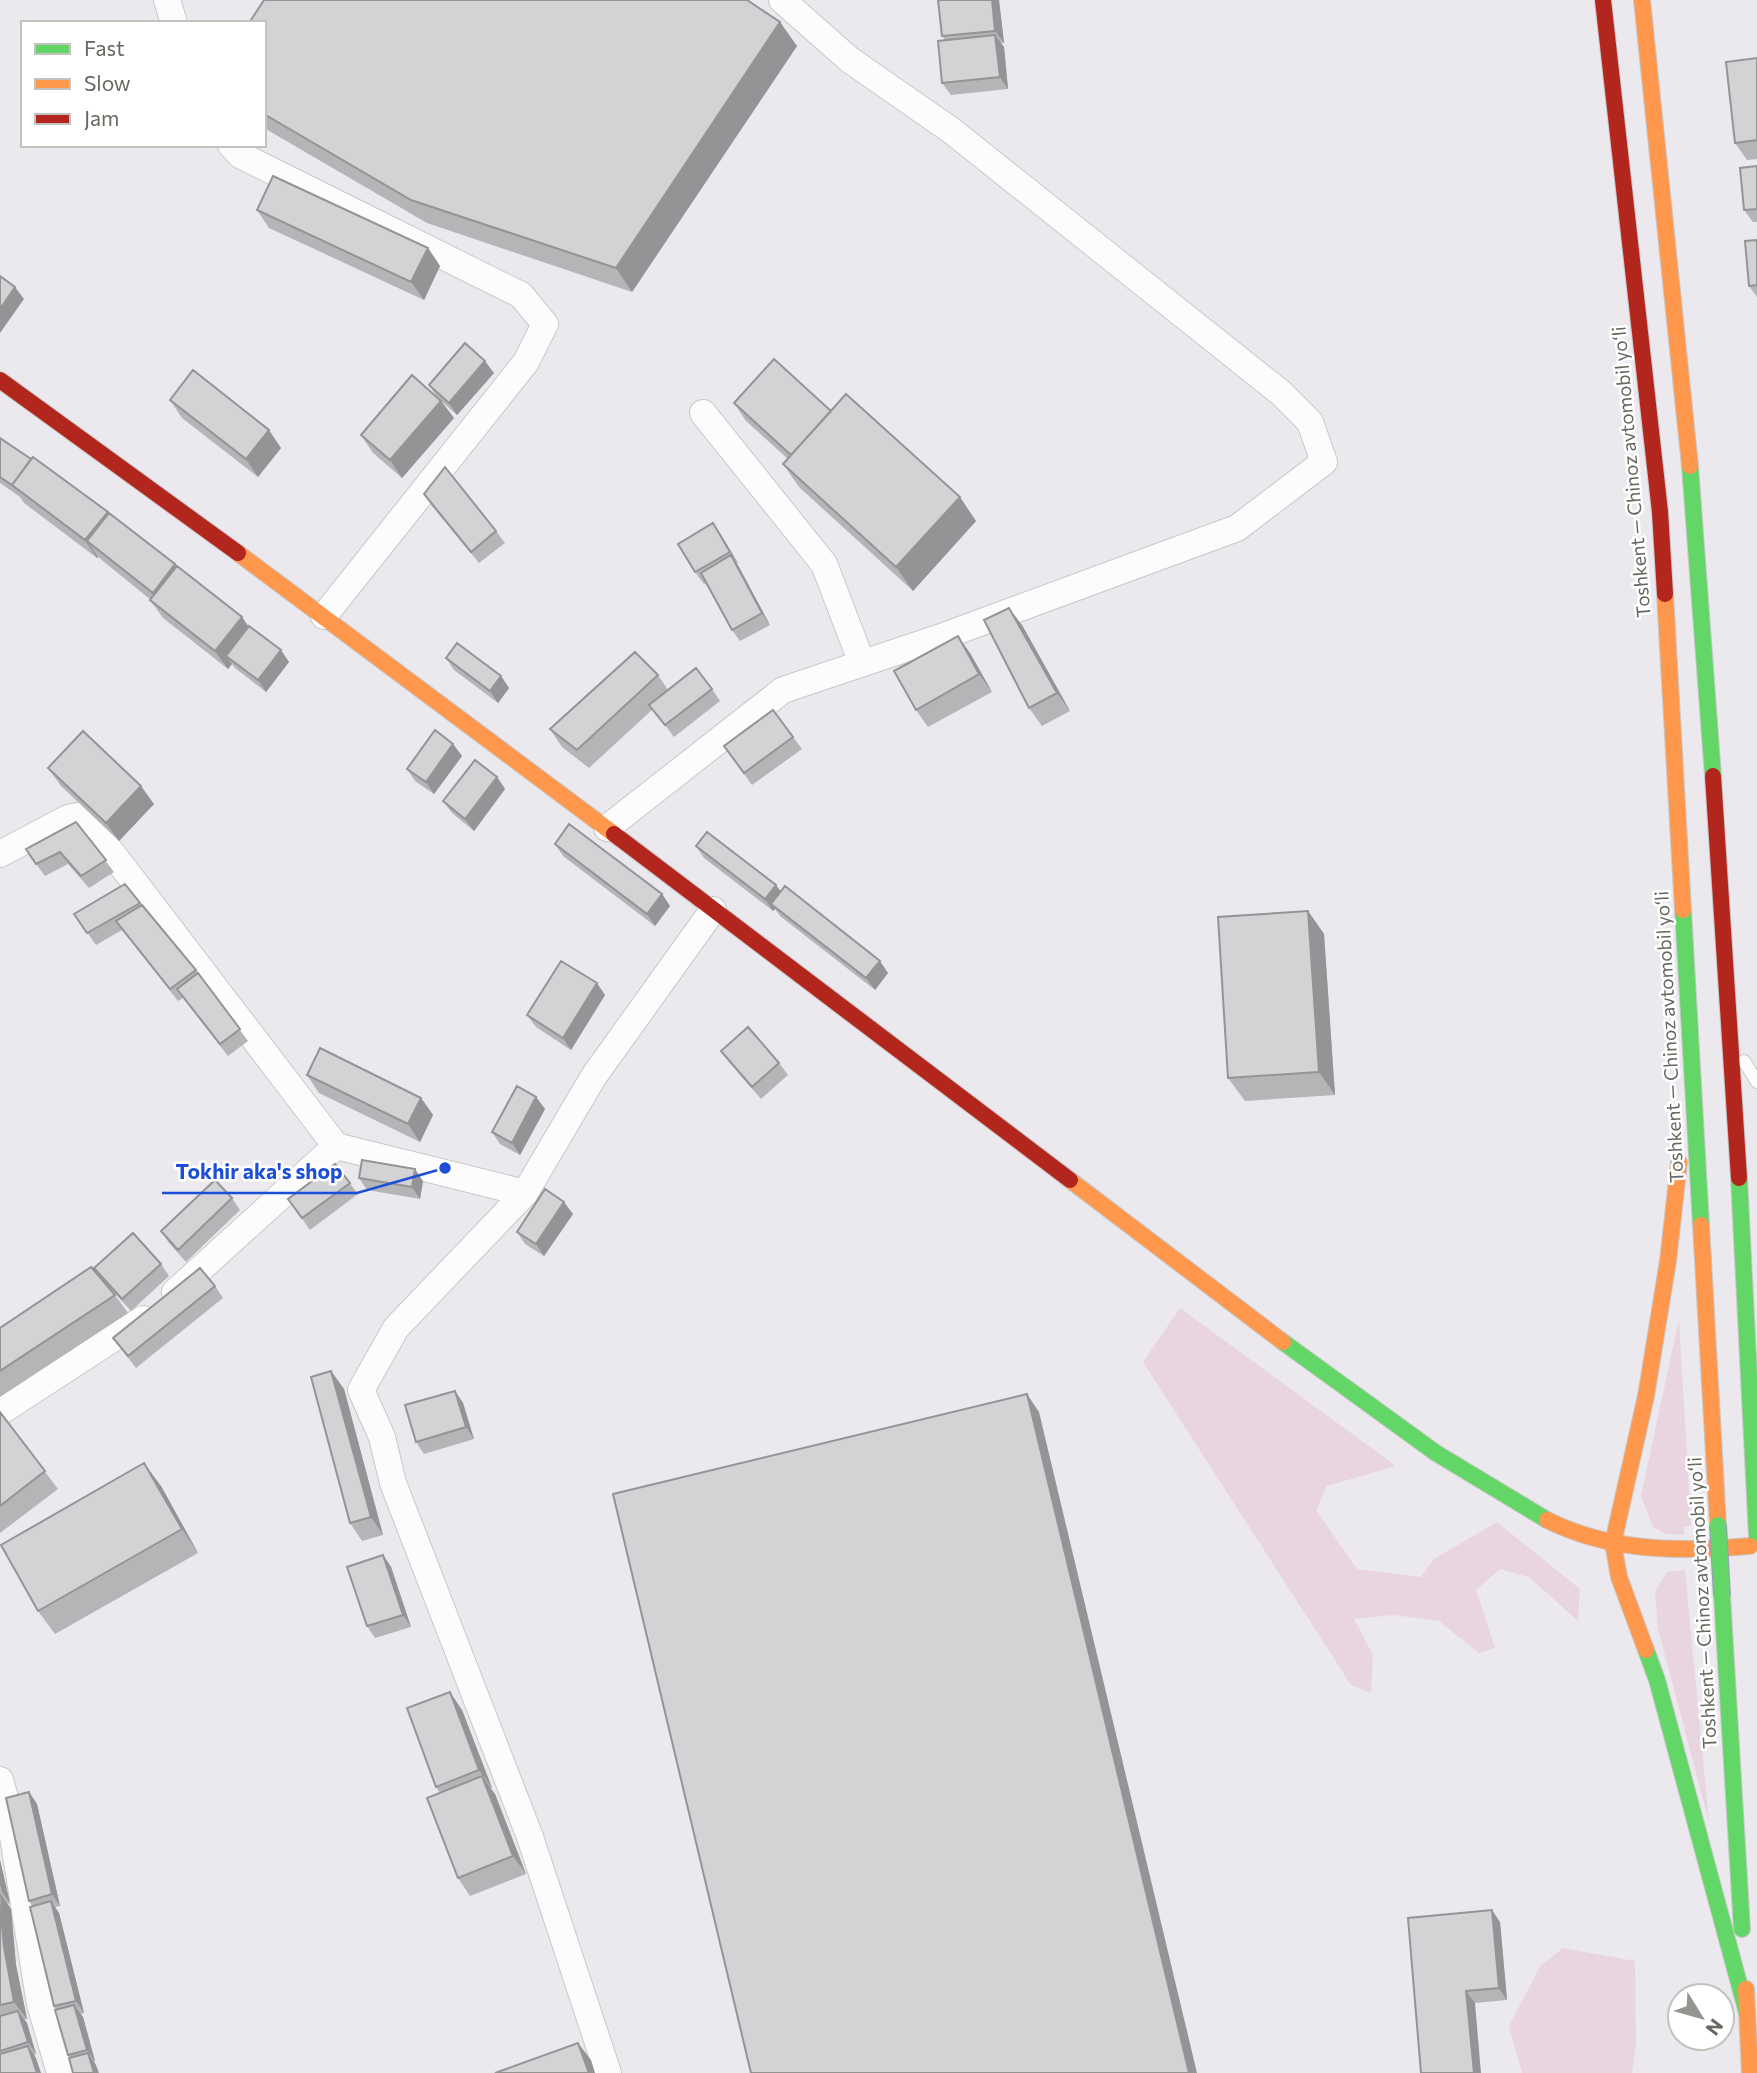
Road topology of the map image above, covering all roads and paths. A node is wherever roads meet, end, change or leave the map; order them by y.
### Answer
1 (167, 0) edge
2 (782, 0) edge
3 (1603, 0) edge
4 (1642, 0) edge
5 (173, 21) edge
6 (233, 147) edge
7 (0, 380) edge
8 (703, 413) dead end
9 (324, 617) junction
10 (862, 663) junction
11 (607, 828) junction
12 (0, 854) edge
13 (713, 910) junction
14 (1732, 1041) junction
15 (1691, 1048) junction
16 (1757, 1082) edge
17 (336, 1146) junction
18 (1754, 1168) dead end
19 (525, 1192) junction
20 (0, 1412) edge
21 (1544, 1520) junction
22 (1756, 1522) edge
23 (1757, 1537) edge
24 (1613, 1543) junction
25 (1757, 1545) edge
26 (1619, 1577) junction
27 (0, 1780) edge
28 (1747, 2013) junction
29 (60, 2073) edge
30 (608, 2073) edge
31 (1750, 2073) edge

1 - 5 street
2 - 10 street
3 - 15 main road, Toshkent — Chinoz avtomobil yoʻli
4 - 14 main road
6 - 9 street
7 - 9 main road
8 - 10 street
9 - 11 main road
10 - 11 street
11 - 13 main road
12 - 17 street
13 - 19 street
13 - 21 main road
14 - 16 lane
14 - 18 main road
14 - 22 main road
15 - 24 main road
15 - 28 main road, Toshkent — Chinoz avtomobil yoʻli, bridge
17 - 19 street
17 - 20 street
19 - 30 street
21 - 24 main road
21 - 26 main road
22 - 23 main road
24 - 25 main road
24 - 26 main road
26 - 28 main road
27 - 29 street
28 - 31 main road, Toshkent — Chinoz avtomobil yoʻli

